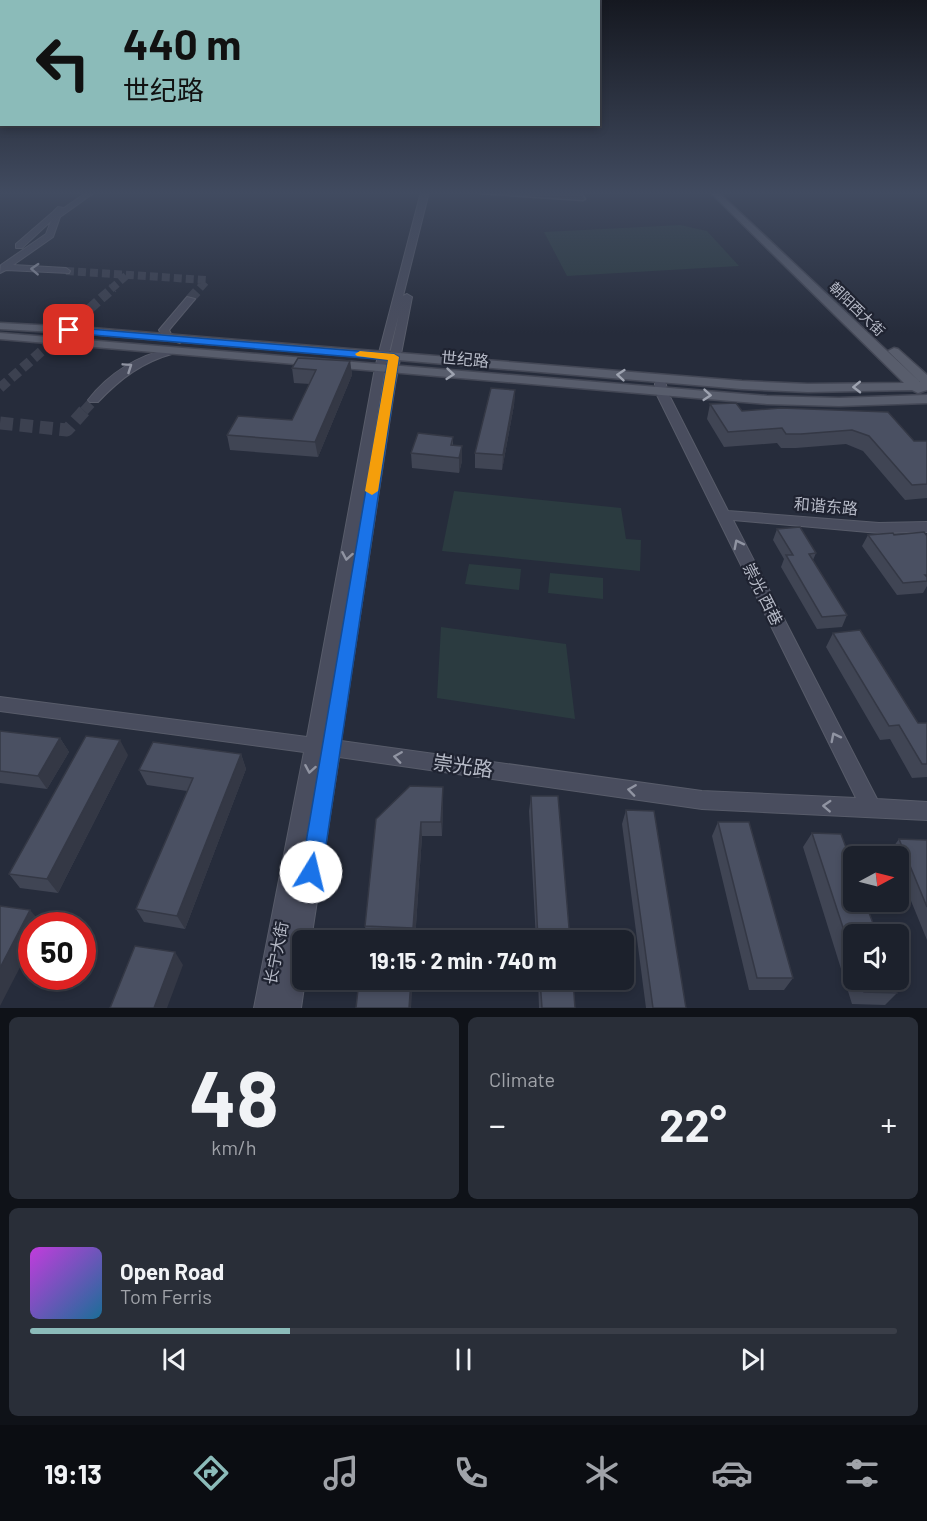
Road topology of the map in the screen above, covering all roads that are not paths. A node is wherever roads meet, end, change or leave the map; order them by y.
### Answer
1 (29, 239) edge
2 (44, 239) edge
3 (415, 239) edge
4 (420, 239) edge
5 (765, 239) edge
6 (773, 239) edge
7 (1, 266) edge
8 (66, 271) tunnel mouth
9 (190, 299) tunnel mouth
10 (0, 326) edge
11 (20, 327) junction
12 (4, 337) edge
13 (181, 346) junction
14 (387, 363) junction
15 (660, 385) junction
16 (923, 385) edge
17 (927, 398) edge
18 (94, 400) tunnel mouth
19 (723, 516) junction
20 (927, 527) edge
21 (0, 704) edge
22 (322, 746) junction
23 (871, 808) junction
24 (927, 811) edge
25 (266, 1008) edge
26 (289, 1008) edge

1 - 7 main road
2 - 7 main road
3 - 14 main road, 长宁大街
4 - 14 main road, 长宁大街
5 - 16 main road, 朝阳西大街
6 - 16 main road, 朝阳西大街
8 -> 7 main road
9 - 13 main road
10 - 11 main road, 世纪路
11 - 12 main road
11 - 13 main road, 世纪路
12 - 13 main road, 世纪路
13 - 14 main road, 世纪路
18 -> 13 main road
14 - 15 main road, 世纪路
14 - 22 main road, 长宁大街
16 -> 15 main road, 世纪路
15 -> 17 main road, 世纪路
15 - 19 main road, 崇光 西巷
16 - 17 main road, 朝阳西大街
19 - 20 main road, 和谐东路
23 -> 19 main road, 崇光 西巷
21 - 22 main road, 崇光路
23 -> 22 main road, 崇光路
22 -> 25 main road, 长宁大街
22 - 26 main road, 长宁大街
23 - 24 main road, 崇光路

